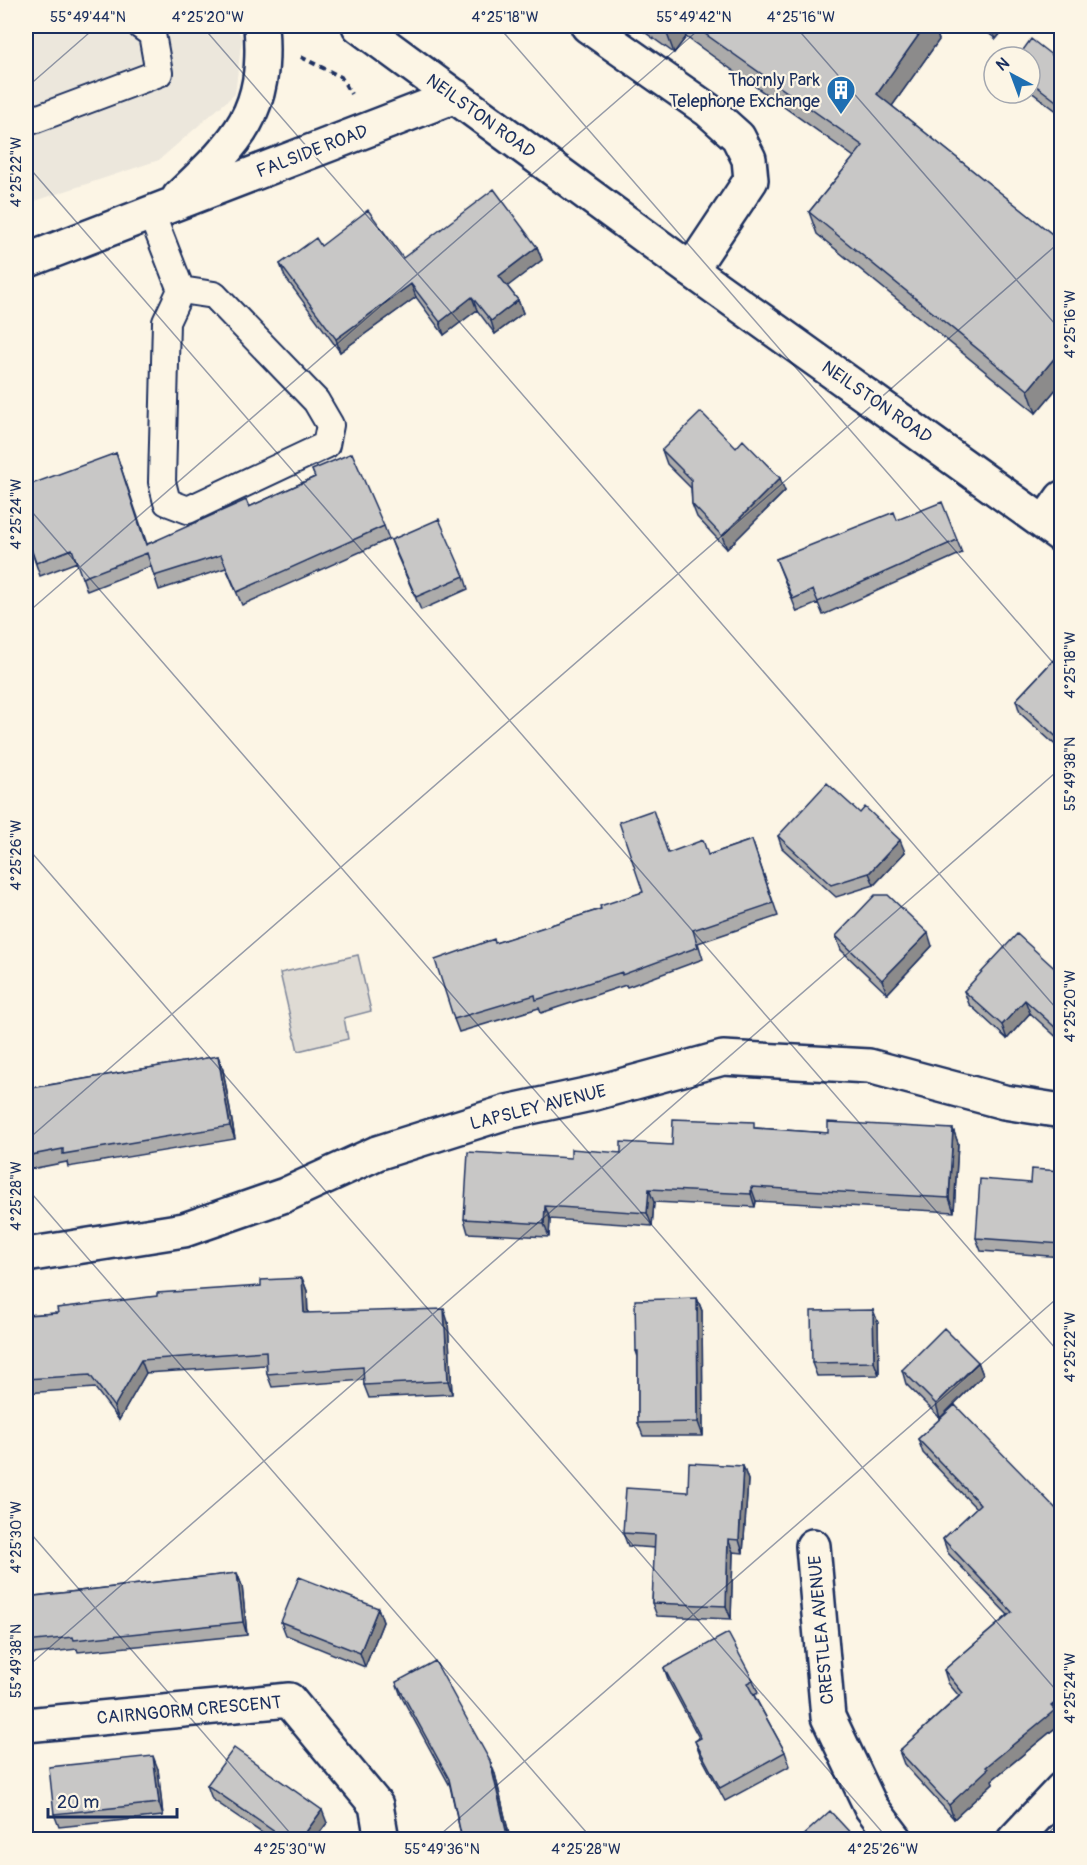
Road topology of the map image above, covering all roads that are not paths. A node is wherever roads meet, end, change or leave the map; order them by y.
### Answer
1 (141, 26) edge
2 (359, 26) edge
3 (588, 26) edge
4 (262, 32) edge
5 (455, 96) junction
6 (26, 115) edge
7 (160, 210) junction
8 (26, 261) edge
9 (691, 270) junction
10 (181, 290) junction
11 (1056, 519) edge
12 (1062, 1111) edge
13 (26, 1256) edge
14 (813, 1546) dead end
15 (26, 1725) edge
16 (1062, 1789) edge
17 (382, 1839) edge
18 (896, 1839) edge
19 (1014, 1839) edge

1 - 6 lane
2 - 5 street, NEILSTON ROAD
3 - 9 street
4 - 7 street, FALSIDE ROAD
5 - 7 street, FALSIDE ROAD
5 - 9 street, NEILSTON ROAD
7 - 8 street, FALSIDE ROAD
7 - 10 lane
9 - 11 street, NEILSTON ROAD
10 - 10 lane
12 - 13 street, LAPSLEY AVENUE
14 - 18 street, CRESTLEA AVENUE
15 - 17 street, CAIRNGORM CRESCENT
16 - 19 street

